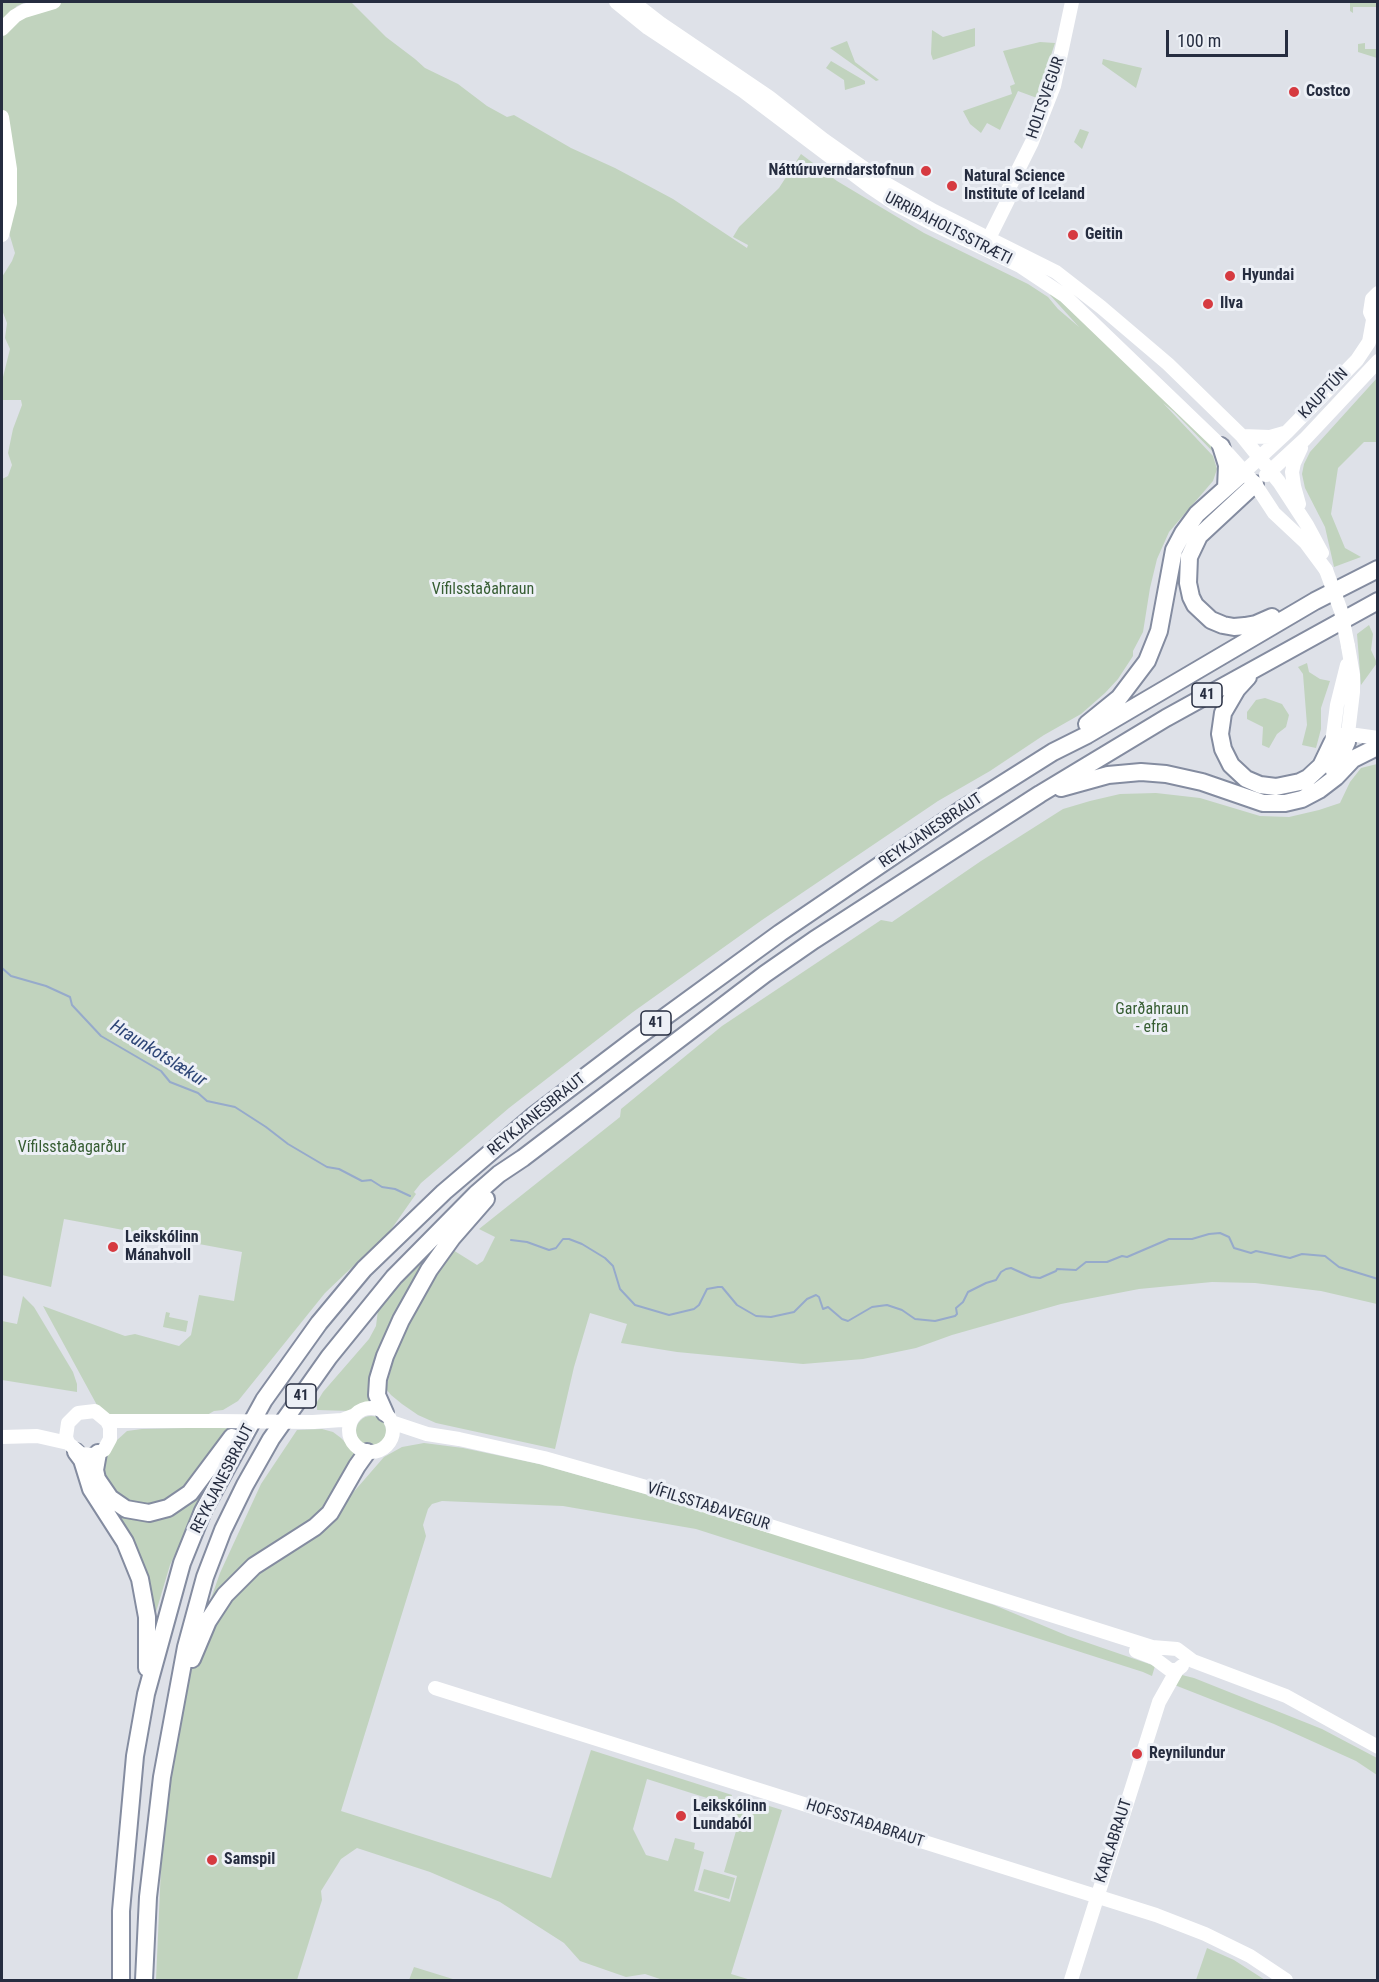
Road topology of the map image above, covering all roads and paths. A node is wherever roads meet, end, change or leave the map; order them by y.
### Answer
1 (54, 2) edge
2 (616, 2) edge
3 (633, 2) edge
4 (1072, 2) edge
5 (2, 29) edge
6 (2, 117) edge
7 (2, 235) edge
8 (983, 241) junction
9 (1377, 293) edge
10 (1375, 323) edge
11 (1377, 361) edge
12 (1287, 432) junction
13 (1242, 436) junction
14 (1305, 439) junction
15 (1221, 446) junction
16 (1260, 458) junction
17 (1271, 471) junction
18 (1249, 478) junction
19 (1226, 488) junction
20 (1308, 525) junction
21 (1377, 564) edge
22 (1377, 569) edge
23 (1326, 570) junction
24 (1377, 602) edge
25 (1348, 650) junction
26 (1255, 669) junction
27 (1352, 698) junction
28 (1340, 737) junction
29 (1377, 737) edge
30 (1377, 747) edge
31 (1053, 752) junction
32 (1328, 783) junction
33 (1040, 794) junction
34 (524, 1158) junction
35 (264, 1400) junction
36 (355, 1415) junction
37 (388, 1418) junction
38 (319, 1422) junction
39 (68, 1423) junction
40 (109, 1427) junction
41 (427, 1434) junction
42 (37, 1436) junction
43 (349, 1436) junction
44 (2, 1437) edge
45 (388, 1444) junction
46 (72, 1447) junction
47 (368, 1452) junction
48 (98, 1453) junction
49 (985, 1595) junction
50 (1176, 1652) junction
51 (1171, 1667) junction
52 (435, 1688) dead end
53 (146, 1694) junction
54 (177, 1696) junction
55 (1316, 1713) junction
56 (1377, 1747) edge
57 (1097, 1897) junction
58 (121, 1980) edge
59 (144, 1980) edge
60 (1071, 1980) edge
61 (1286, 1980) edge

1 - 5 street
2 - 8 street, URRIÐAHOLTSSTRÆTI
3 - 8 street, URRIÐAHOLTSSTRÆTI
4 - 8 street, HOLTSVEGUR
6 - 7 street
8 - 13 street, URRIÐAHOLTSSTRÆTI
8 - 15 street, URRIÐAHOLTSSTRÆTI
9 - 10 street, KAUPTÚN
10 - 12 street, KAUPTÚN
11 - 14 street, KAUPTÚN
12 - 13 street
12 - 16 street, KAUPTÚN
13 - 16 street, URRIÐAHOLTSSTRÆTI
14 - 17 street, KAUPTÚN
14 - 20 street
15 - 18 street, URRIÐAHOLTSSTRÆTI
15 - 19 highway
16 - 17 street
16 - 18 street, KAUPTÚN
17 - 18 street, KAUPTÚN
17 - 20 street
18 - 19 highway
18 - 21 highway
18 - 23 street
19 - 31 highway
20 - 23 street
22 - 31 highway, REYKJANESBRAUT / 41
23 - 25 street, bridge
24 - 26 highway, REYKJANESBRAUT / 41
25 - 27 street
25 - 28 street
26 - 28 highway
26 - 33 highway, REYKJANESBRAUT / 41
27 - 28 street
27 - 29 street
28 - 29 street
28 - 30 street
28 - 32 highway
30 - 32 highway
31 - 35 highway, REYKJANESBRAUT / 41
32 - 33 highway
33 - 34 highway, REYKJANESBRAUT / 41
34 - 37 highway
34 - 54 highway, REYKJANESBRAUT / 41
35 - 48 highway
35 - 53 highway, REYKJANESBRAUT / 41
36 - 37 street, VÍFILSSTAÐAVEGUR
36 - 38 street, VÍFILSSTAÐAVEGUR
36 - 43 street
37 - 41 street, VÍFILSSTAÐAVEGUR
37 - 45 street
38 - 40 street, VÍFILSSTAÐAVEGUR, bridge
38 - 43 street, VÍFILSSTAÐAVEGUR
39 - 40 street
39 - 42 street
39 - 46 street
40 - 48 street
41 - 45 street, VÍFILSSTAÐAVEGUR
41 - 49 street, VÍFILSSTAÐAVEGUR
42 - 44 street
42 - 46 street
43 - 47 street, VÍFILSSTAÐAVEGUR
45 - 47 street, VÍFILSSTAÐAVEGUR
46 - 48 street
46 - 53 highway
47 - 54 highway
49 - 50 street, VÍFILSSTAÐAVEGUR
49 - 51 street, VÍFILSSTAÐAVEGUR
50 - 51 street
50 - 51 street
50 - 55 street, VÍFILSSTAÐAVEGUR
51 - 55 street, VÍFILSSTAÐAVEGUR
51 - 57 street, KARLABRAUT
52 - 57 street, HOFSSTAÐABRAUT
53 - 58 highway, REYKJANESBRAUT / 41
54 - 59 highway, REYKJANESBRAUT / 41
55 - 56 street, VÍFILSSTAÐAVEGUR
57 - 60 street, KARLABRAUT
57 - 61 street, HOFSSTAÐABRAUT

